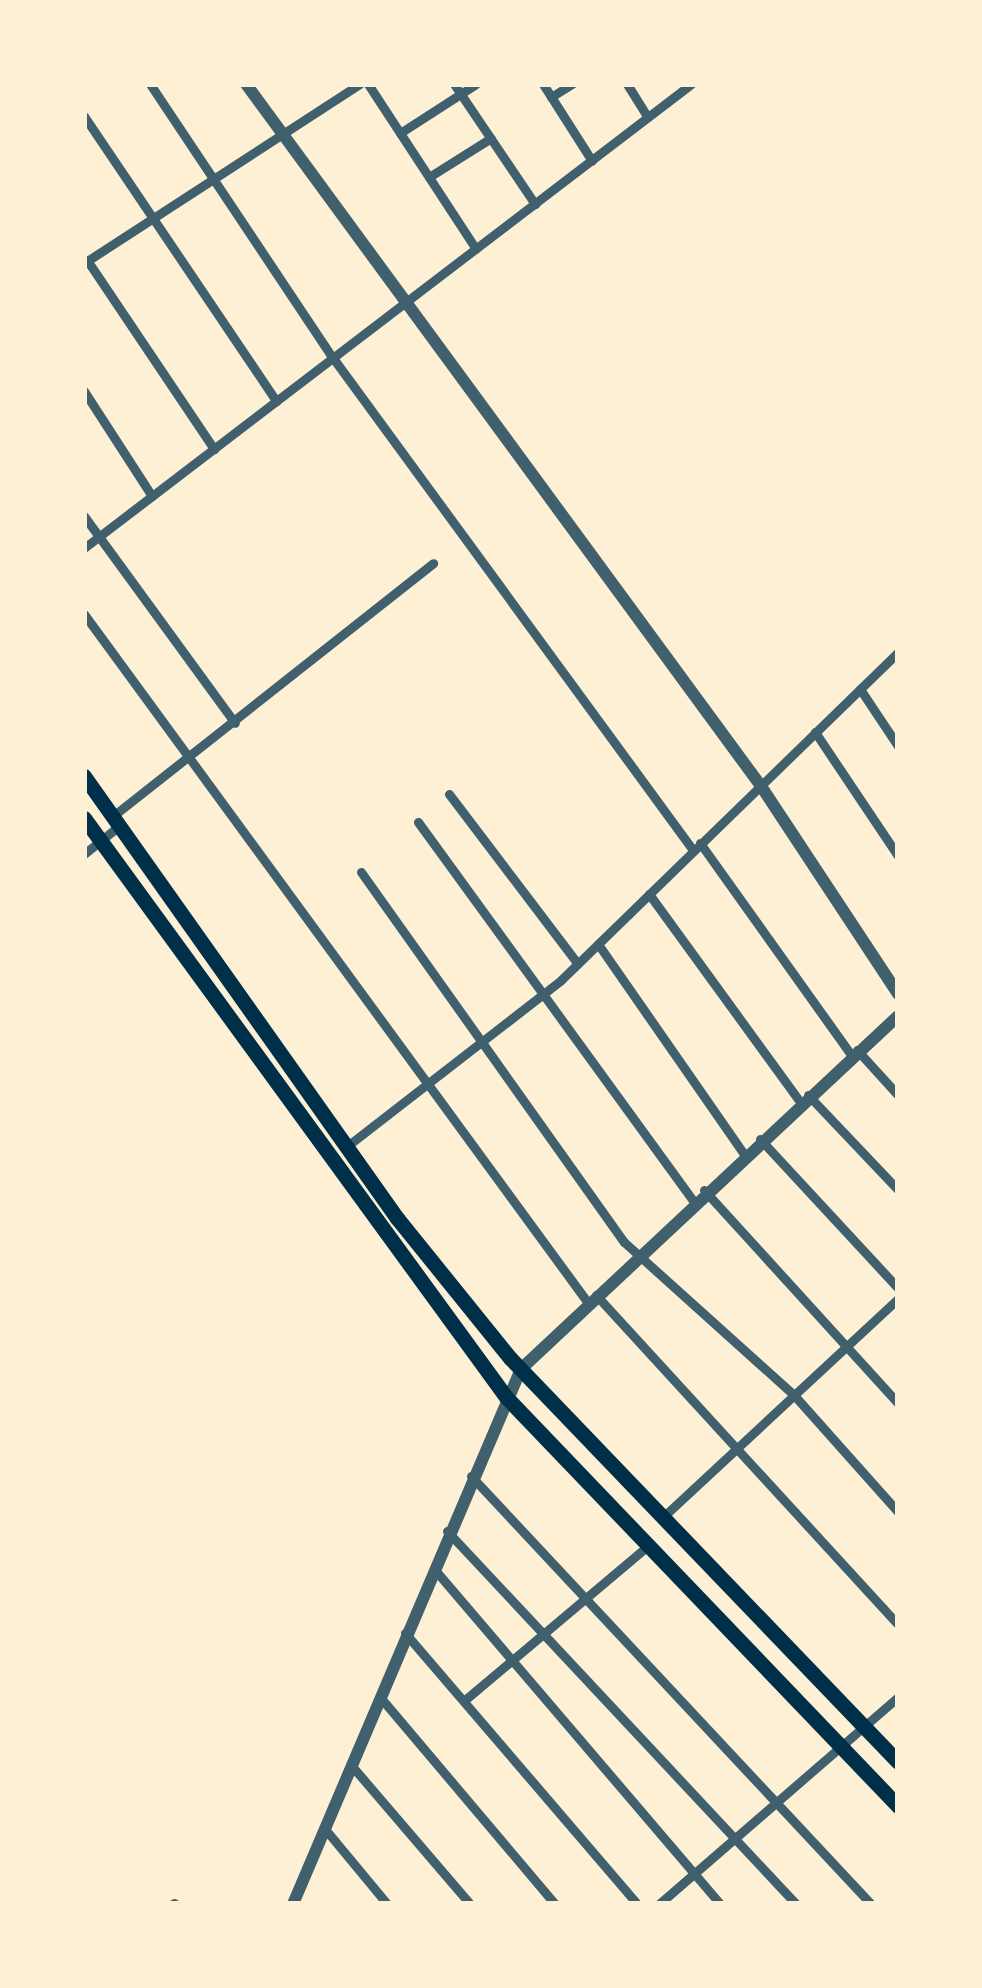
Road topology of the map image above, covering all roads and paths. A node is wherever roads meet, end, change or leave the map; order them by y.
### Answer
1 (150, 84) edge
2 (246, 84) edge
3 (364, 84) edge
4 (476, 84) edge
5 (543, 84) edge
6 (572, 84) edge
7 (626, 84) edge
8 (691, 84) edge
9 (458, 89) edge
10 (551, 97) junction
11 (84, 116) edge
12 (648, 117) junction
13 (400, 133) junction
14 (281, 136) junction
15 (491, 138) junction
16 (592, 161) junction
17 (428, 176) junction
18 (213, 180) junction
19 (535, 204) junction
20 (155, 217) junction
21 (476, 249) junction
22 (85, 260) edge
23 (402, 305) junction
24 (333, 358) junction
25 (84, 392) edge
26 (276, 401) junction
27 (214, 449) junction
28 (152, 496) junction
29 (84, 516) edge
30 (98, 537) junction
31 (84, 548) edge
32 (433, 562) dead end
33 (84, 614) edge
34 (898, 652) edge
35 (860, 689) junction
36 (235, 723) junction
37 (815, 732) junction
38 (898, 746) edge
39 (188, 759) junction
40 (84, 776) edge
41 (761, 786) junction
42 (448, 794) dead end
43 (84, 818) edge
44 (116, 821) junction
45 (418, 822) dead end
46 (100, 841) junction
47 (697, 847) junction
48 (84, 854) edge
49 (898, 856) edge
50 (361, 872) dead end
51 (649, 894) junction
52 (598, 944) junction
53 (578, 964) junction
54 (898, 994) edge
55 (540, 998) junction
56 (898, 1016) edge
57 (483, 1046) junction
58 (854, 1053) junction
59 (426, 1090) junction
60 (898, 1094) edge
61 (804, 1099) junction
62 (760, 1139) junction
63 (346, 1148) junction
64 (744, 1154) junction
65 (898, 1190) edge
66 (698, 1195) junction
67 (643, 1249) junction
68 (898, 1288) edge
69 (592, 1299) junction
70 (898, 1299) edge
71 (847, 1344) junction
72 (521, 1369) junction
73 (793, 1394) junction
74 (506, 1397) junction
75 (898, 1402) edge
76 (737, 1446) junction
77 (471, 1476) junction
78 (898, 1512) edge
79 (663, 1517) junction
80 (448, 1531) junction
81 (649, 1545) junction
82 (433, 1567) junction
83 (586, 1597) junction
84 (898, 1624) edge
85 (549, 1629) junction
86 (405, 1633) junction
87 (512, 1660) junction
88 (380, 1696) junction
89 (898, 1696) edge
90 (466, 1699) junction
91 (864, 1726) junction
92 (844, 1747) junction
93 (898, 1762) edge
94 (351, 1765) junction
95 (780, 1801) junction
96 (898, 1805) edge
97 (325, 1829) junction
98 (737, 1838) junction
99 (694, 1874) junction
100 (296, 1898) edge
101 (309, 1904) edge
102 (388, 1904) edge
103 (470, 1904) edge
104 (555, 1904) edge
105 (638, 1904) edge
106 (659, 1904) edge
107 (720, 1904) edge
108 (796, 1904) edge
109 (871, 1904) edge

1 - 18 street
2 - 14 street
3 - 13 street
3 - 14 street
4 - 9 street
5 - 10 street
6 - 10 street
7 - 12 street
8 - 12 street
9 - 13 street
9 - 15 street
10 - 16 street
11 - 20 street
12 - 16 street
13 - 17 street
14 - 18 street
14 - 23 street
15 - 17 street
15 - 19 street
16 - 19 street
17 - 21 street
18 - 20 street
18 - 24 street
19 - 21 street
20 - 22 street
20 - 26 street
21 - 23 street
22 - 27 street
23 - 24 street
23 - 41 street
24 - 26 street
24 - 47 street
25 - 28 street
26 - 27 street
27 - 28 street
28 - 30 street
29 - 30 street
30 - 31 street
30 - 36 street
32 - 36 street
33 - 39 street
34 - 35 street
35 - 37 street
35 - 38 street
36 - 39 street
37 - 41 street
37 - 49 street
39 - 44 street
39 - 59 street
40 - 44 main road
41 - 47 street
41 - 54 street
42 - 53 street
43 - 46 main road
44 - 46 street
44 - 63 main road
45 - 55 street
46 - 48 street
46 - 74 main road
47 - 51 street
47 - 58 street
50 - 57 street
51 - 52 street
51 - 61 street
52 - 53 street
52 - 64 street
53 - 55 street
55 - 57 street
55 - 66 street
56 - 58 street
57 - 59 street
57 - 67 street
58 - 60 street
58 - 61 street
59 - 63 street
59 - 69 street
61 - 62 street
61 - 65 street
62 - 64 street
62 - 68 street
63 - 72 main road
64 - 66 street
66 - 67 street
66 - 71 street
67 - 69 street
67 - 73 street
69 - 72 street
69 - 76 street
70 - 71 street
71 - 73 street
71 - 75 street
72 - 74 street
72 - 79 main road
73 - 76 street
73 - 78 street
74 - 77 street
74 - 81 main road
76 - 79 street
76 - 84 street
77 - 80 street
77 - 83 street
79 - 91 main road
80 - 82 street
80 - 85 street
81 - 83 street
81 - 92 main road
82 - 86 street
82 - 87 street
83 - 85 street
83 - 95 street
85 - 87 street
85 - 98 street
86 - 88 street
86 - 90 street
87 - 90 street
87 - 99 street
88 - 94 street
88 - 104 street
89 - 91 street
90 - 105 street
91 - 92 street
91 - 93 main road
92 - 95 street
92 - 96 main road
94 - 97 street
94 - 103 street
95 - 98 street
95 - 109 street
97 - 100 street
97 - 102 street
98 - 99 street
98 - 108 street
99 - 106 street
99 - 107 street
100 - 101 street

